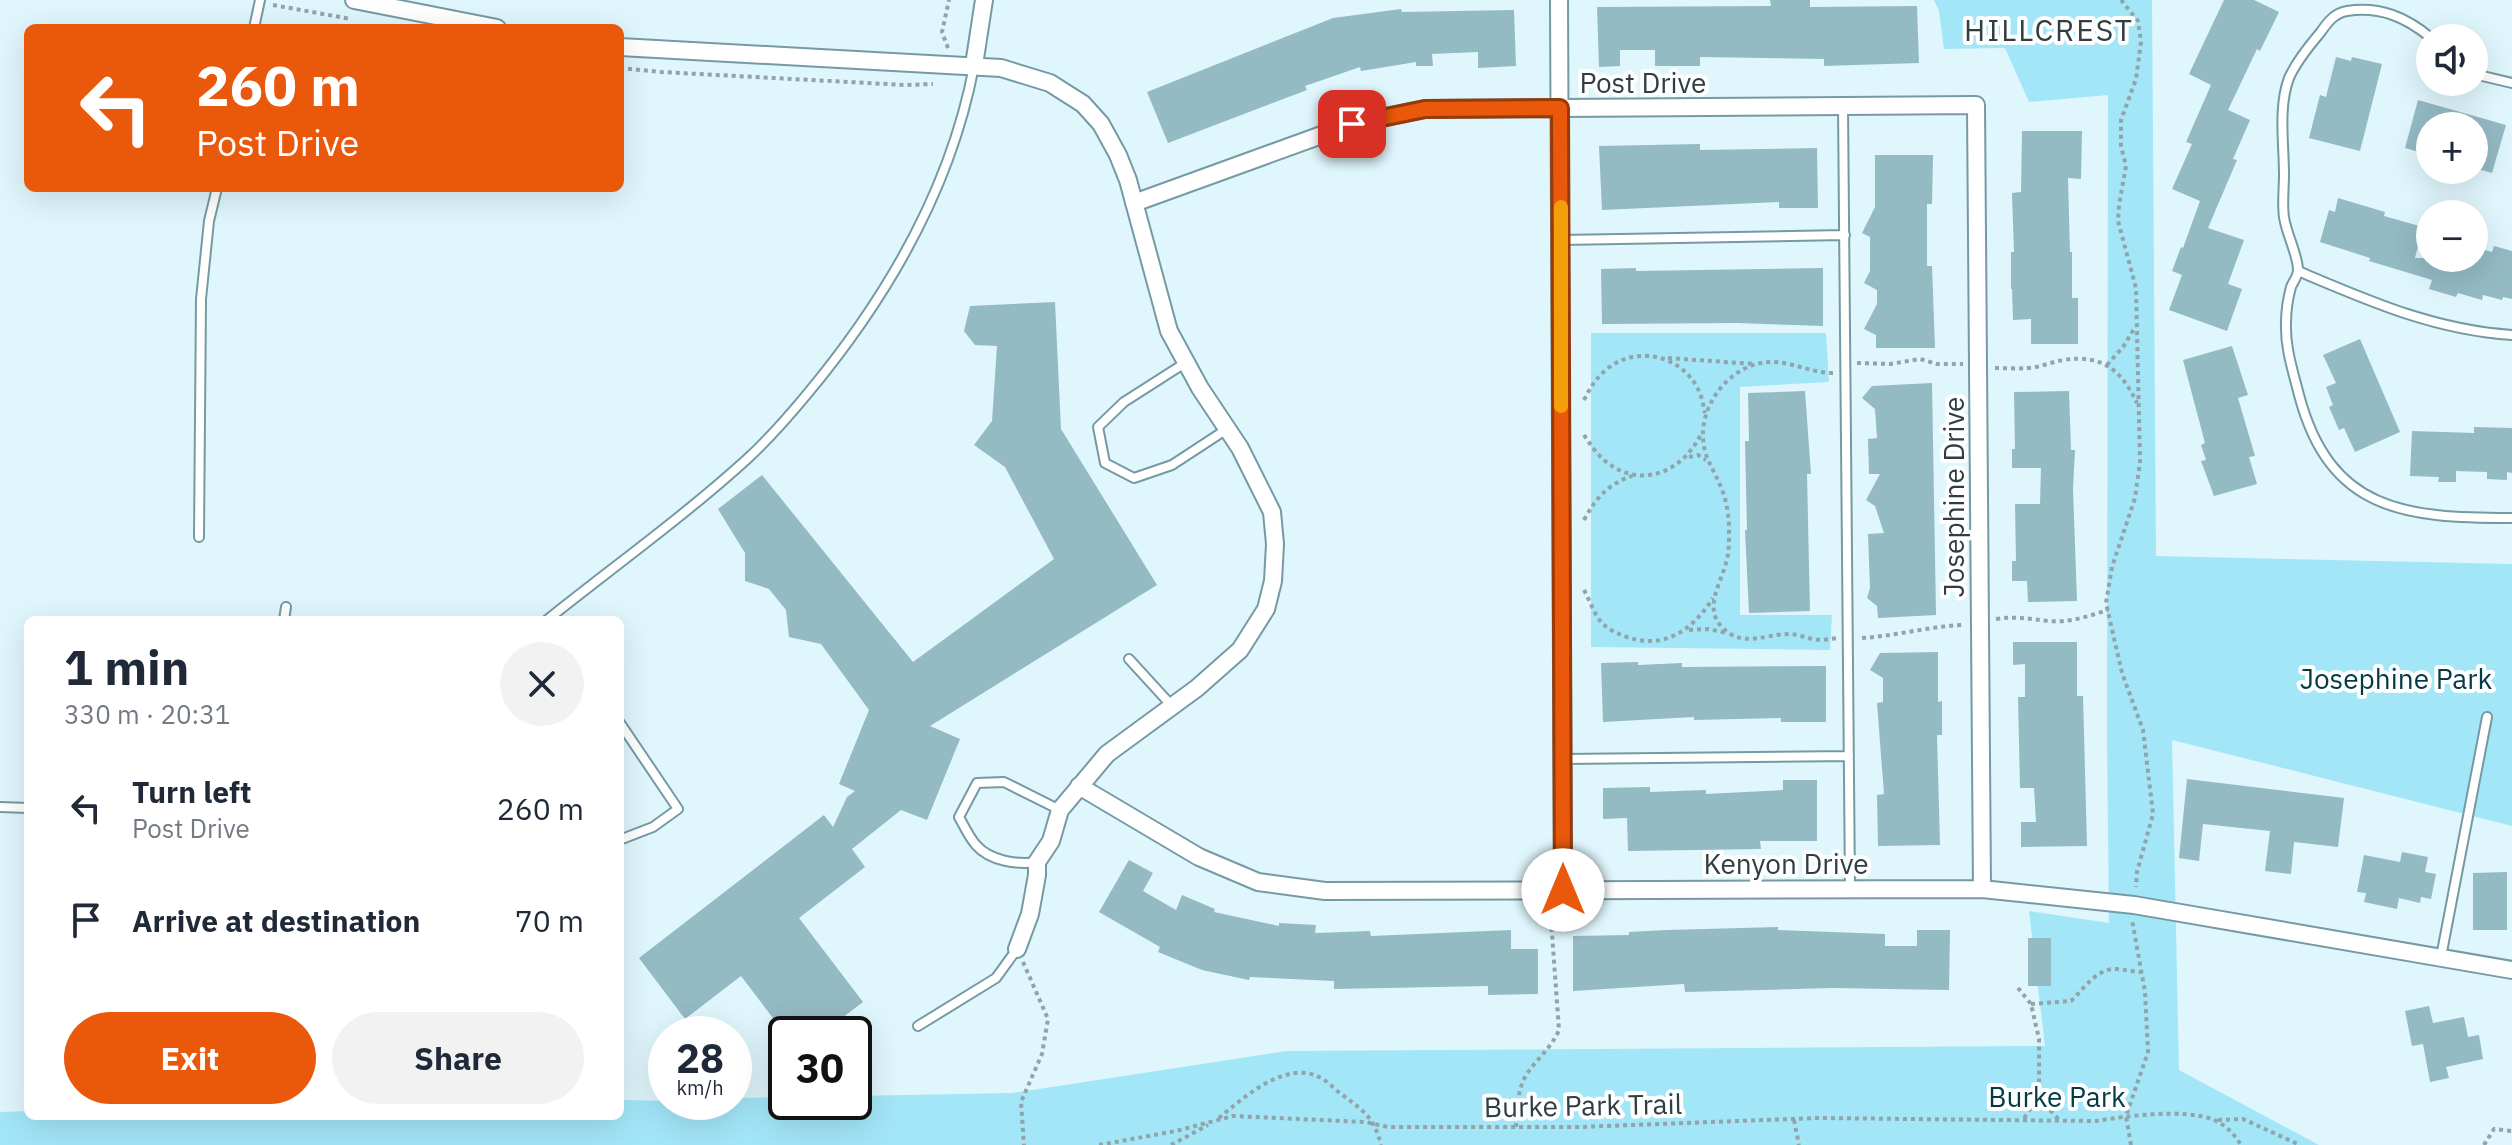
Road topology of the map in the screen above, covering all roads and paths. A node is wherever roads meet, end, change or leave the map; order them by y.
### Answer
1 (354, 0) edge
2 (984, 0) edge
3 (1559, 0) edge
4 (2121, 0) edge
5 (260, 1) edge
6 (351, 19) dead end
7 (255, 24) edge
8 (477, 24) edge
9 (2416, 26) edge
10 (624, 47) edge
11 (974, 65) junction
12 (2488, 77) edge
13 (2512, 83) edge
14 (1976, 105) joint
15 (1843, 106) junction
16 (1560, 108) junction
17 (216, 192) edge
18 (1134, 203) junction
19 (1845, 235) junction
20 (1561, 240) junction
21 (2298, 271) junction
22 (2135, 327) junction
23 (2512, 335) edge
24 (1660, 357) junction
25 (1846, 362) junction
26 (1185, 363) junction
27 (1761, 363) junction
28 (2107, 365) junction
29 (1978, 367) junction
30 (1846, 373) junction
31 (1584, 400) dead end
32 (2138, 405) junction
33 (1706, 416) junction
34 (1227, 429) junction
35 (1703, 430) junction
36 (1584, 435) dead end
37 (1687, 458) junction
38 (1711, 465) junction
39 (1634, 475) junction
40 (2512, 518) edge
41 (1584, 520) dead end
42 (199, 537) dead end
43 (1584, 590) dead end
44 (1714, 596) junction
45 (286, 607) dead end
46 (2108, 610) junction
47 (285, 616) edge
48 (552, 616) edge
49 (1980, 622) junction
50 (1686, 630) junction
51 (1730, 633) junction
52 (1848, 638) junction
53 (1129, 659) dead end
54 (1172, 706) junction
55 (2487, 717) dead end
56 (624, 730) edge
57 (1849, 756) junction
58 (1563, 759) junction
59 (1079, 786) junction
60 (0, 807) edge
61 (24, 808) edge
62 (1060, 810) junction
63 (624, 838) edge
64 (1037, 862) junction
65 (1850, 889) junction
66 (1982, 889) junction
67 (1557, 890) junction
68 (2134, 905) junction
69 (1017, 949) junction
70 (2441, 957) junction
71 (2512, 970) edge
72 (2142, 972) junction
73 (2018, 988) dead end
74 (2031, 1004) junction
75 (918, 1026) dead end
76 (2039, 1088) junction
77 (2126, 1116) junction
78 (1794, 1119) junction
79 (1217, 1120) junction
80 (2023, 1120) junction
81 (2059, 1120) junction
82 (2216, 1121) junction
83 (1374, 1124) junction
84 (1516, 1127) junction
85 (2512, 1131) edge
86 (1024, 1145) edge
87 (1099, 1145) edge
88 (1171, 1145) edge
89 (1381, 1145) edge
90 (1799, 1145) edge
91 (2131, 1145) edge
92 (2241, 1145) edge
93 (2300, 1145) edge
94 (2484, 1145) edge

1 - 8 street
2 - 11 street
3 - 16 street
4 - 22 path
5 - 6 path
5 - 7 lane
9 - 21 lane
10 - 11 street
11 - 18 street
11 - 48 lane
12 - 13 lane
14 - 15 street, Post Drive
14 - 29 street, Josephine Drive
15 - 16 street, Post Drive
15 - 19 lane
16 - 18 street, Post Drive
16 - 20 street
17 - 42 lane
18 - 26 street
19 - 20 lane
19 - 25 lane
20 - 58 street
21 - 23 lane
21 - 40 lane
22 - 28 path
22 - 32 path
24 - 27 path
24 - 31 path
24 - 33 path
25 - 29 path
25 - 30 lane
26 - 34 street
26 - 34 lane
27 - 30 path
27 - 33 path
28 - 29 path
28 - 32 path
29 - 49 street, Josephine Drive
30 - 52 lane
32 - 46 path
33 - 35 path
34 - 54 street
35 - 37 path
35 - 38 path
36 - 39 path
37 - 38 path
37 - 39 path
38 - 44 path
39 - 41 path
43 - 50 path
44 - 50 path
44 - 51 path
45 - 47 lane
46 - 49 path
46 - 68 path
49 - 52 path
49 - 66 street, Josephine Drive
50 - 51 path
51 - 52 path
52 - 57 lane
53 - 54 lane
54 - 59 street
55 - 70 lane
56 - 63 lane
57 - 58 lane
57 - 65 lane
58 - 67 street
59 - 62 street
59 - 67 street, Kenyon Drive
60 - 61 lane
62 - 64 street
62 - 64 lane
64 - 69 street
65 - 66 street, Kenyon Drive
65 - 67 street, Kenyon Drive
66 - 68 street, Kenyon Drive
67 - 84 path
68 - 70 street, Kenyon Drive
68 - 72 path
69 - 75 lane
69 - 86 path
70 - 71 street, Kenyon Drive
72 - 74 path
72 - 77 path
73 - 74 path
74 - 76 path
76 - 80 path
76 - 81 path
77 - 81 path, Burke Park Trail
77 - 82 path, Burke Park Trail
77 - 91 path
78 - 80 path, Burke Park Trail
78 - 84 path, Burke Park Trail
78 - 90 path
79 - 83 path, Burke Park Trail
79 - 83 path, Burke Park Trail
79 - 87 path, Burke Park Trail
79 - 88 path, Burke Park Trail
80 - 81 path, Burke Park Trail
82 - 92 path
82 - 93 path, Burke Park Trail
83 - 84 path, Burke Park Trail
83 - 89 path, Burke Park Trail
85 - 94 path

